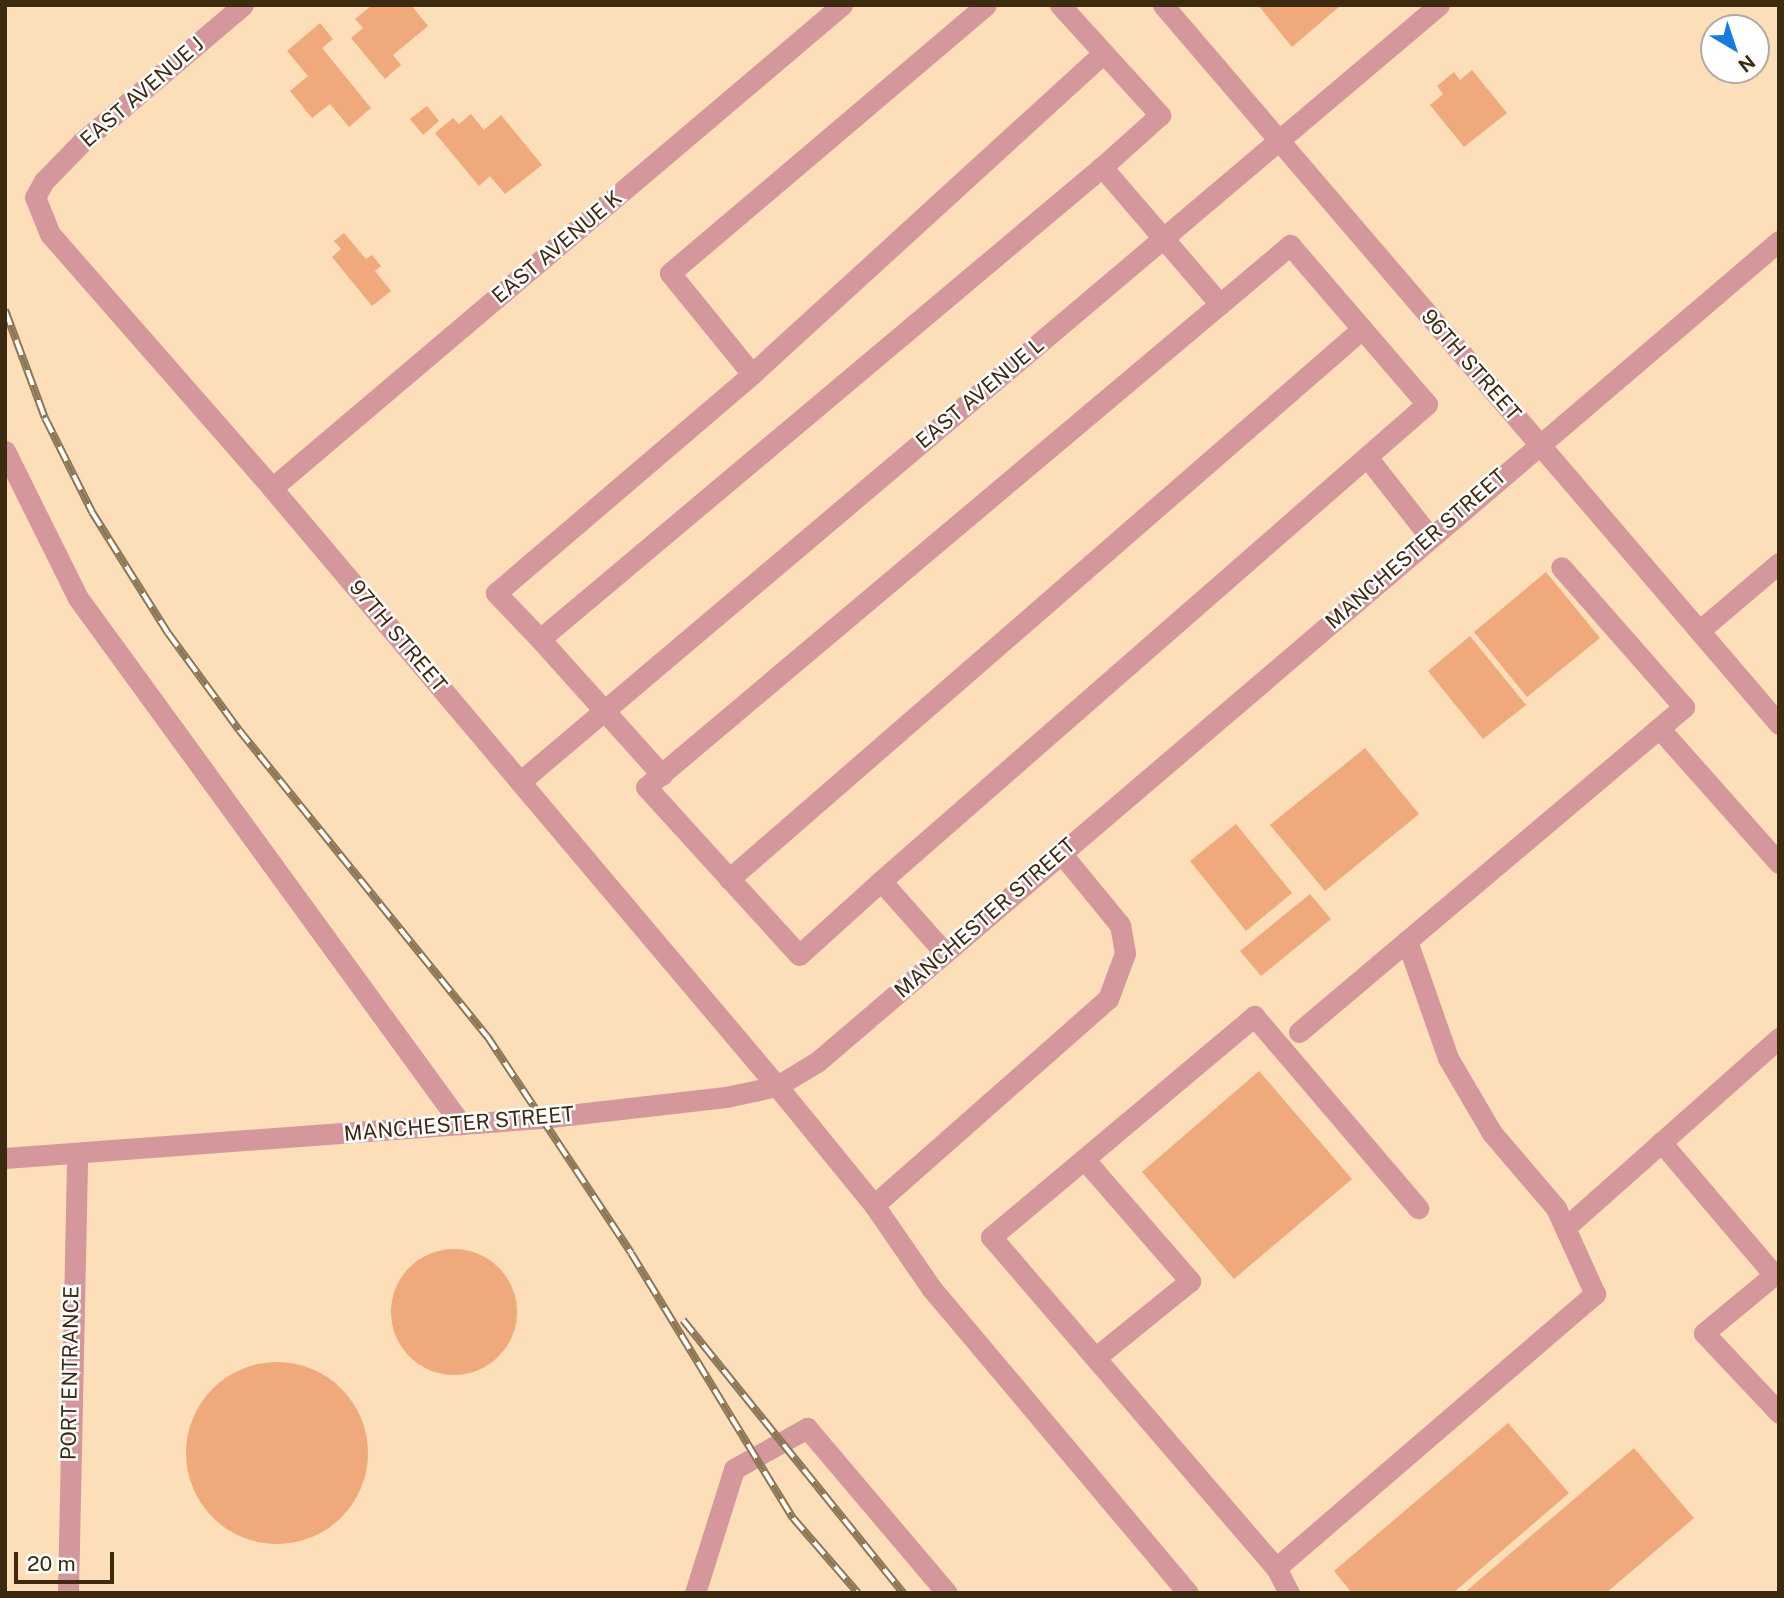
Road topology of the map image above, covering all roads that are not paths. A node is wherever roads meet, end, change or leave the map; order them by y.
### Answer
1 (243, 5) edge
2 (842, 5) edge
3 (986, 5) edge
4 (1060, 5) edge
5 (1163, 5) edge
6 (1439, 5) edge
7 (1104, 53) junction
8 (1279, 141) junction
9 (1102, 167) junction
10 (44, 181) joint
11 (1163, 239) junction
12 (1779, 241) edge
13 (1220, 304) junction
14 (1362, 329) junction
15 (752, 374) junction
16 (1538, 444) junction
17 (5, 451) edge
18 (1367, 457) junction
19 (272, 488) junction
20 (1430, 537) junction
21 (1561, 567) dead end
22 (1777, 568) edge
23 (1699, 631) junction
24 (540, 639) junction
25 (604, 711) junction
26 (1779, 724) edge
27 (1659, 728) junction
28 (662, 775) junction
29 (521, 781) junction
30 (1061, 853) junction
31 (1779, 863) edge
32 (729, 879) junction
33 (881, 881) junction
34 (1407, 941) junction
35 (945, 953) junction
36 (1299, 1031) dead end
37 (1779, 1038) edge
38 (777, 1086) junction
39 (461, 1124) junction
40 (1661, 1142) junction
41 (77, 1153) junction
42 (5, 1158) edge
43 (1084, 1159) junction
44 (874, 1205) junction
45 (1418, 1208) dead end
46 (1566, 1227) junction
47 (1776, 1273) edge
48 (1095, 1358) junction
49 (1779, 1413) edge
50 (1276, 1568) junction
51 (68, 1593) edge
52 (695, 1593) edge
53 (947, 1593) edge
54 (1188, 1593) edge
55 (1289, 1593) edge

1 - 10 street, EAST AVENUE J
2 - 19 street, EAST AVENUE K
3 - 15 street
4 - 7 street
5 - 8 street, 96TH STREET
6 - 8 street, EAST AVENUE L
7 - 9 street
7 - 15 street
8 - 11 street, EAST AVENUE L
8 - 16 street, 96TH STREET
9 - 11 street
9 - 24 street
10 - 19 street, 97TH STREET
11 - 13 street
11 - 25 street, EAST AVENUE L
12 - 16 street, MANCHESTER STREET
13 - 14 street
13 - 28 street
14 - 18 street
14 - 32 street
15 - 24 street
16 - 20 street, MANCHESTER STREET
16 - 23 street, 96TH STREET
17 - 39 street
18 - 20 street
18 - 33 street
19 - 29 street, 97TH STREET
20 - 30 street, MANCHESTER STREET
21 - 27 street
22 - 23 street
23 - 26 street, 96TH STREET
24 - 25 street
25 - 28 street
25 - 29 street, EAST AVENUE L
27 - 31 street
27 - 34 street
28 - 32 street
29 - 38 street, 97TH STREET
30 - 35 street, MANCHESTER STREET
30 - 44 street
32 - 33 street
33 - 35 street
34 - 36 street
34 - 46 street
35 - 38 street, MANCHESTER STREET
37 - 40 street
38 - 39 street, MANCHESTER STREET
38 - 44 street, 97TH STREET
39 - 41 street, MANCHESTER STREET
40 - 46 street
40 - 47 street
41 - 42 street, MANCHESTER STREET
41 - 51 street, PORT ENTRANCE
43 - 45 street
43 - 48 street
43 - 48 street
44 - 54 street, 97TH STREET
46 - 50 street
47 - 49 street
48 - 50 street
50 - 55 street
52 - 53 street

